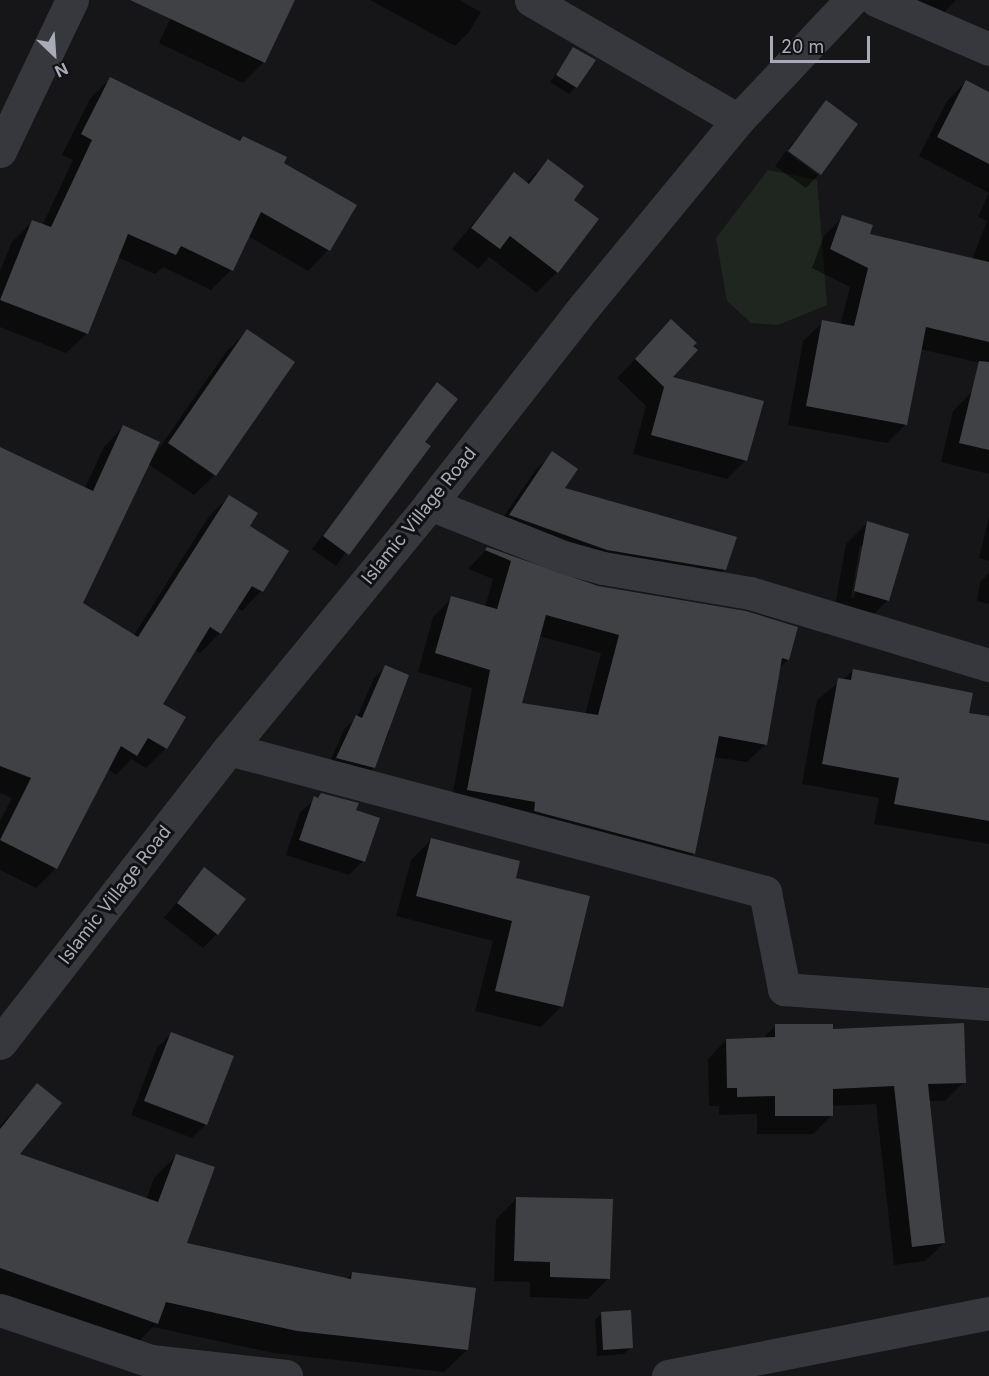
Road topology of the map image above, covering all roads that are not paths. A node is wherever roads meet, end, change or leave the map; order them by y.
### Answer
1 (72, 0) edge
2 (531, 0) edge
3 (851, 0) edge
4 (876, 0) edge
5 (989, 49) edge
6 (738, 120) junction
7 (0, 151) edge
8 (430, 504) junction
9 (989, 664) edge
10 (228, 749) junction
11 (989, 1004) edge
12 (0, 1043) edge
13 (0, 1310) edge
14 (989, 1313) edge
15 (151, 1368) edge
16 (286, 1376) edge
17 (668, 1376) edge

1 - 7 street
2 - 6 street
3 - 6 street, Islamic Village Road
4 - 5 street
6 - 8 street, Islamic Village Road
8 - 9 street
8 - 10 street, Islamic Village Road
10 - 11 street
10 - 12 street, Islamic Village Road
13 - 15 street
14 - 17 street
15 - 16 street

